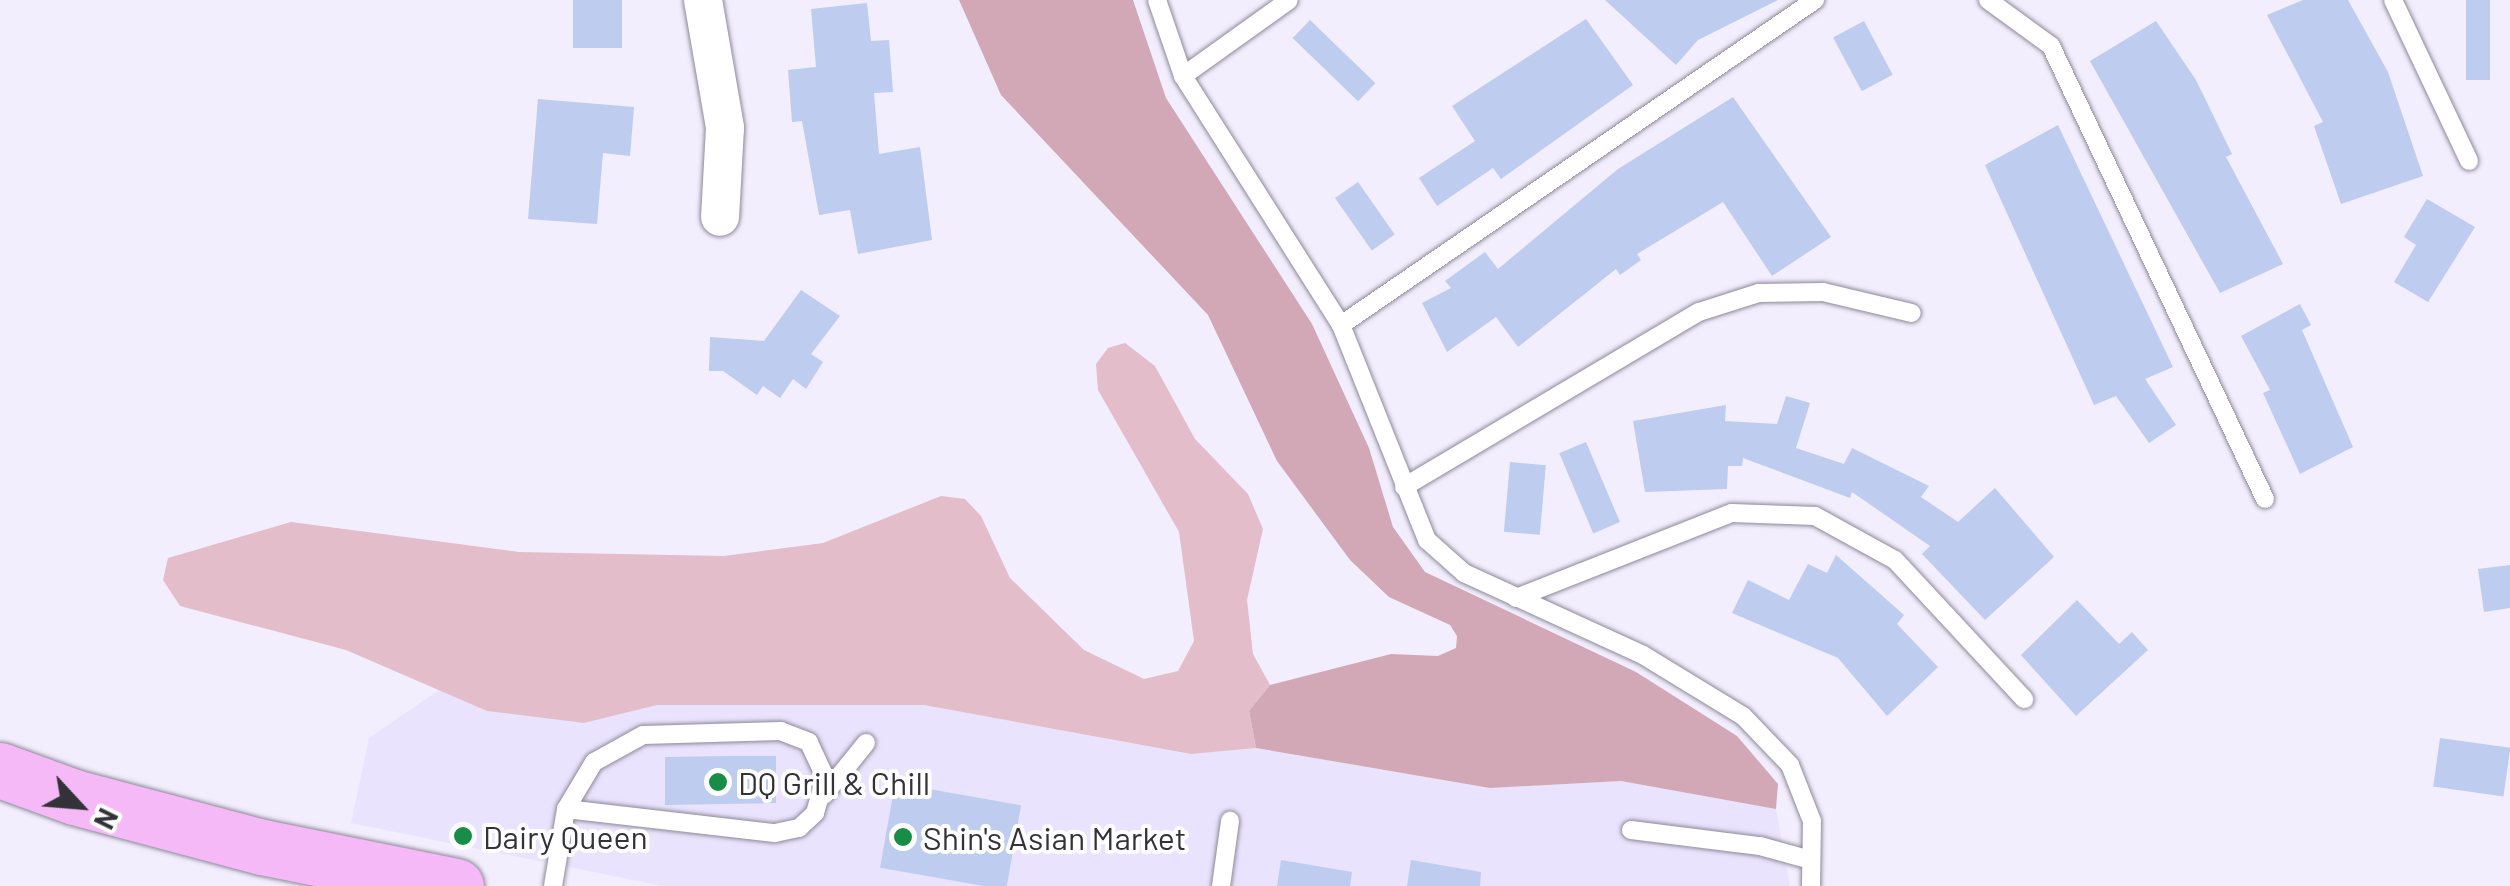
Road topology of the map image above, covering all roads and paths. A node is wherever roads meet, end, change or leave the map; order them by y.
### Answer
1 (703, 0) edge
2 (1157, 0) edge
3 (1289, 0) edge
4 (1815, 0) edge
5 (1988, 0) edge
6 (2393, 0) edge
7 (1183, 76) junction
8 (2470, 161) dead end
9 (720, 217) dead end
10 (1912, 314) dead end
11 (1341, 325) junction
12 (1404, 487) junction
13 (2265, 499) dead end
14 (1516, 598) junction
15 (2024, 699) dead end
16 (866, 744) dead end
17 (0, 770) edge
18 (824, 795) junction
19 (566, 809) junction
20 (1230, 821) dead end
21 (1631, 830) dead end
22 (1812, 860) junction
23 (456, 886) edge
24 (553, 886) edge
25 (1221, 886) edge
26 (1811, 886) edge

1 - 9 street
2 - 7 lane
3 - 7 lane
4 - 11 lane
5 - 13 lane
6 - 8 lane
7 - 11 lane
10 - 12 lane
11 - 12 lane
12 - 14 lane
14 - 15 lane
14 - 22 lane
16 - 18 lane
17 - 23 main road
18 - 19 lane
18 - 19 lane
19 - 24 lane
20 - 25 lane
21 - 22 lane
22 - 26 lane

